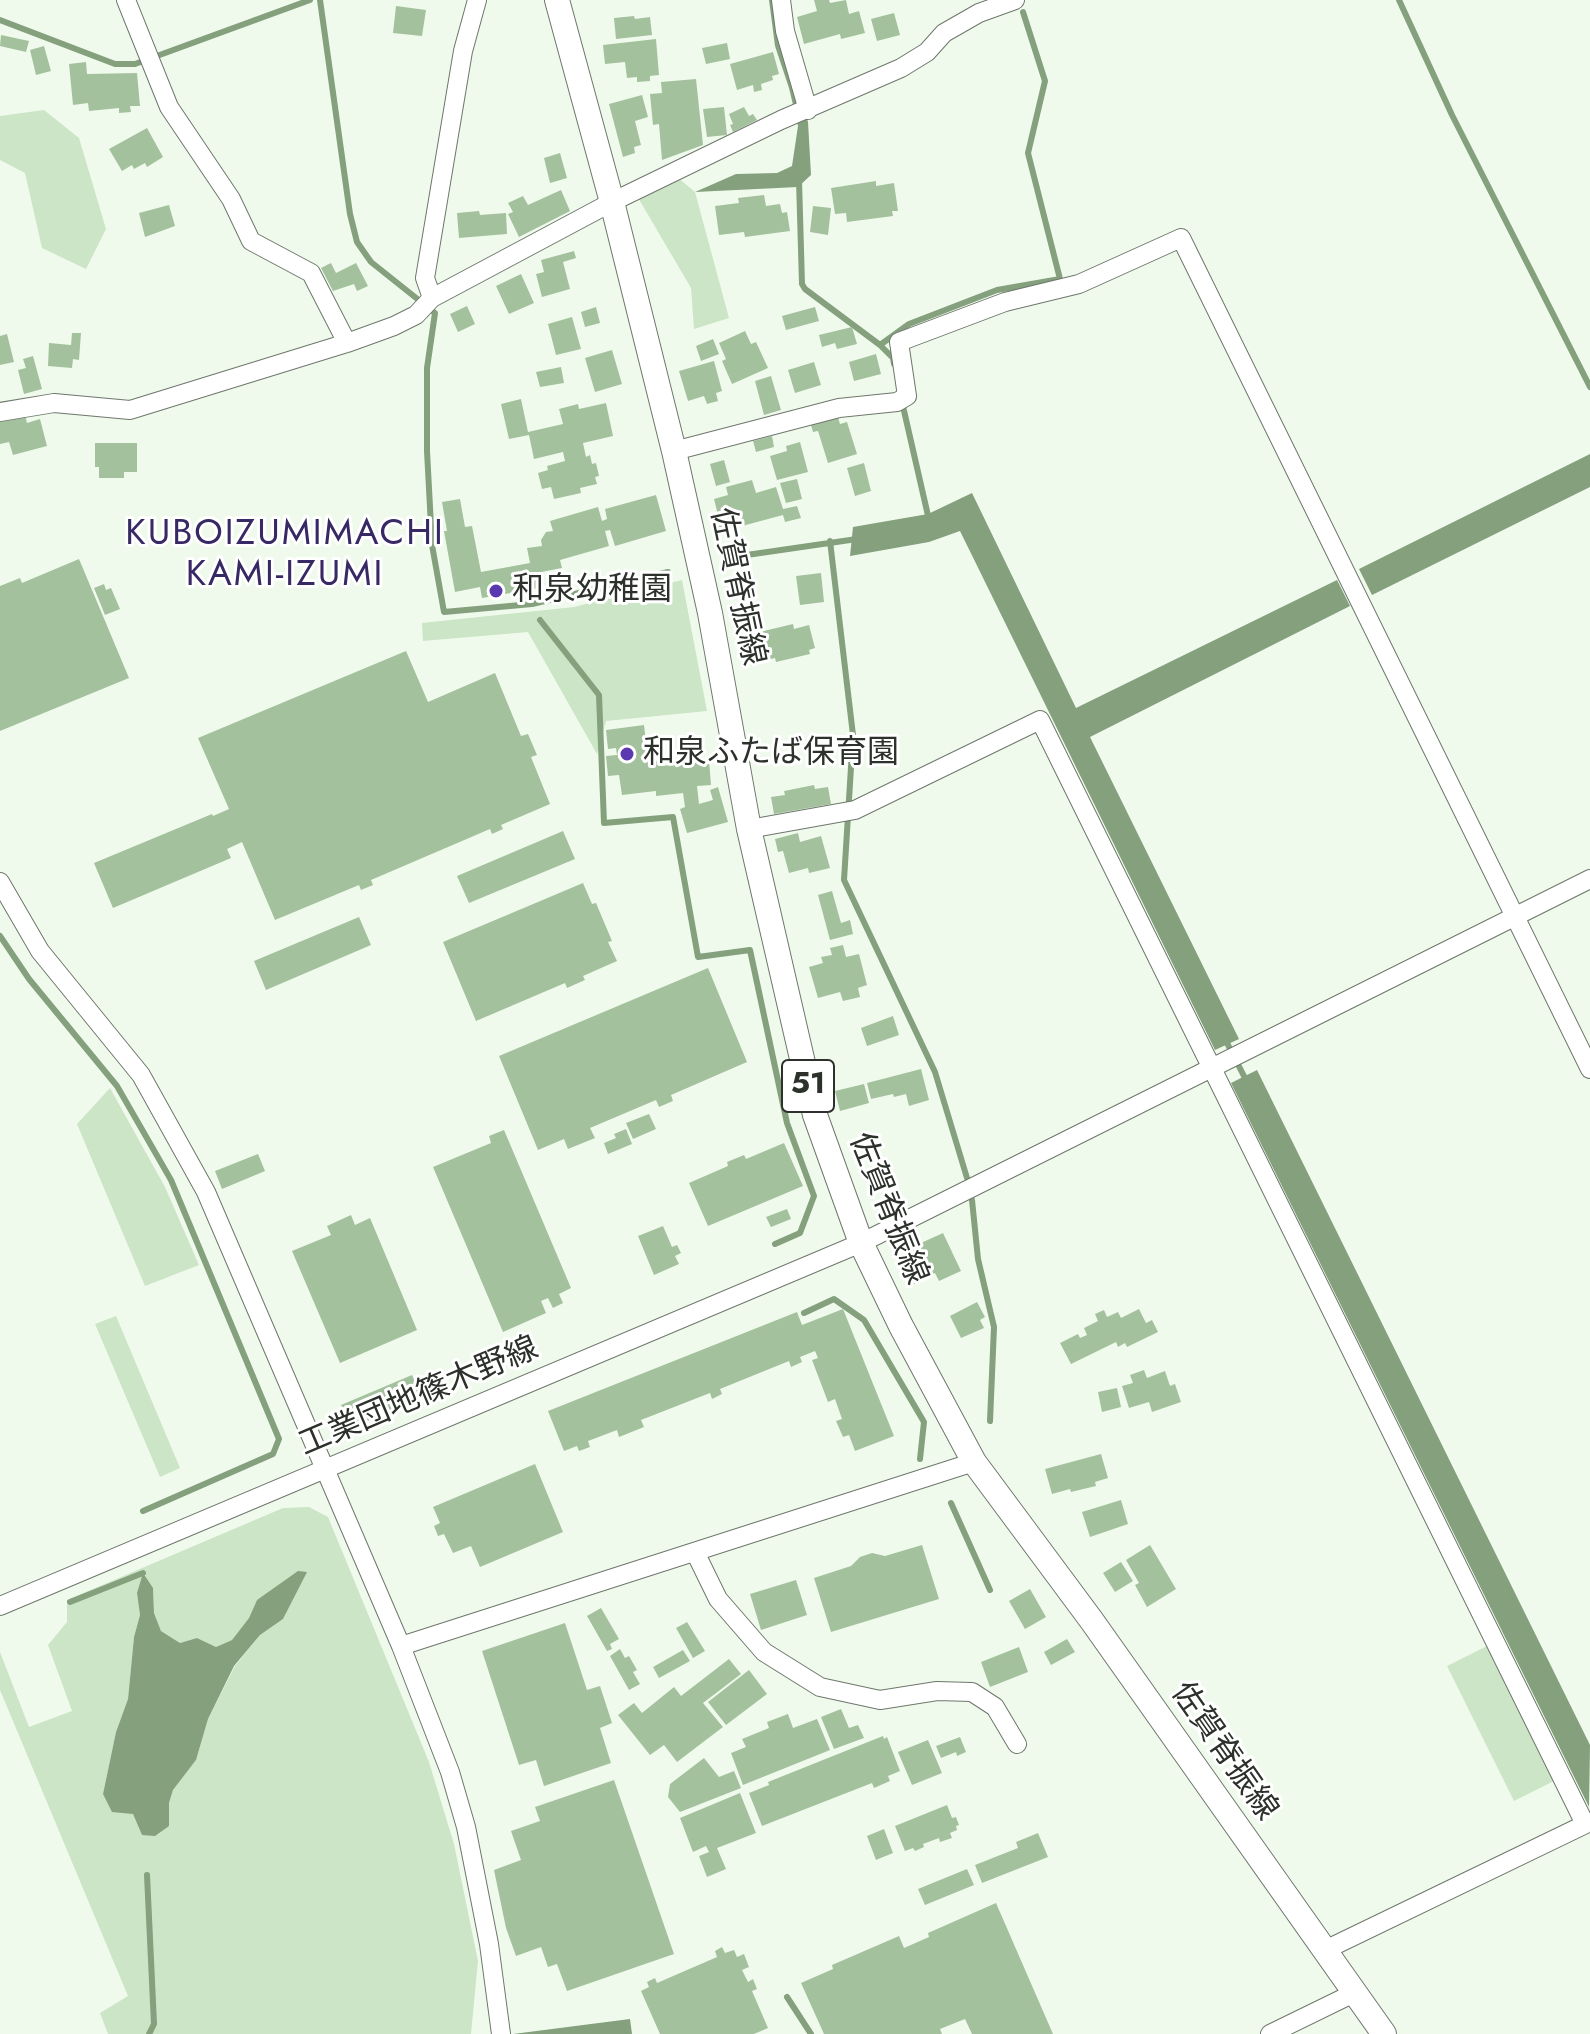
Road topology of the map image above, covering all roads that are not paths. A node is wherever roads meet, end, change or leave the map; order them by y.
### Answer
1 (126, 0) edge
2 (477, 0) edge
3 (557, 0) edge
4 (781, 0) edge
5 (1015, 0) edge
6 (808, 110) junction
7 (612, 202) junction
8 (432, 298) junction
9 (347, 343) junction
10 (0, 412) edge
11 (674, 451) junction
12 (749, 829) junction
13 (1590, 879) edge
14 (0, 882) edge
15 (1514, 916) junction
16 (1226, 1061) junction
17 (1590, 1069) edge
18 (861, 1243) junction
19 (974, 1462) junction
20 (325, 1470) junction
21 (695, 1552) junction
22 (0, 1606) edge
23 (401, 1646) junction
24 (1017, 1744) dead end
25 (1588, 1823) edge
26 (1323, 1951) junction
27 (1354, 1993) junction
28 (501, 2034) edge
29 (1270, 2034) edge
30 (1384, 2034) edge

1 - 9 street
2 - 8 street
3 - 7 main road, 佐賀脊振線 / 51
4 - 6 street
5 - 6 street
6 - 7 street
7 - 8 street
7 - 11 main road, 佐賀脊振線 / 51
8 - 9 street
9 - 10 street
11 - 12 main road, 佐賀脊振線 / 51
11 - 15 street
12 - 16 street
12 - 18 main road, 佐賀脊振線 / 51
13 - 15 street, 工業団地篠木野線
14 - 20 street
15 - 16 street, 工業団地篠木野線
15 - 17 street
16 - 18 street, 工業団地篠木野線
16 - 25 street
18 - 19 main road, 佐賀脊振線 / 51
18 - 20 street, 工業団地篠木野線
19 - 21 street
19 - 26 main road, 佐賀脊振線 / 51
20 - 22 street, 工業団地篠木野線
20 - 23 street
21 - 23 street
21 - 24 street
23 - 28 street
25 - 26 street
26 - 27 main road, 佐賀脊振線 / 51
27 - 29 street
27 - 30 main road, 佐賀脊振線 / 51

